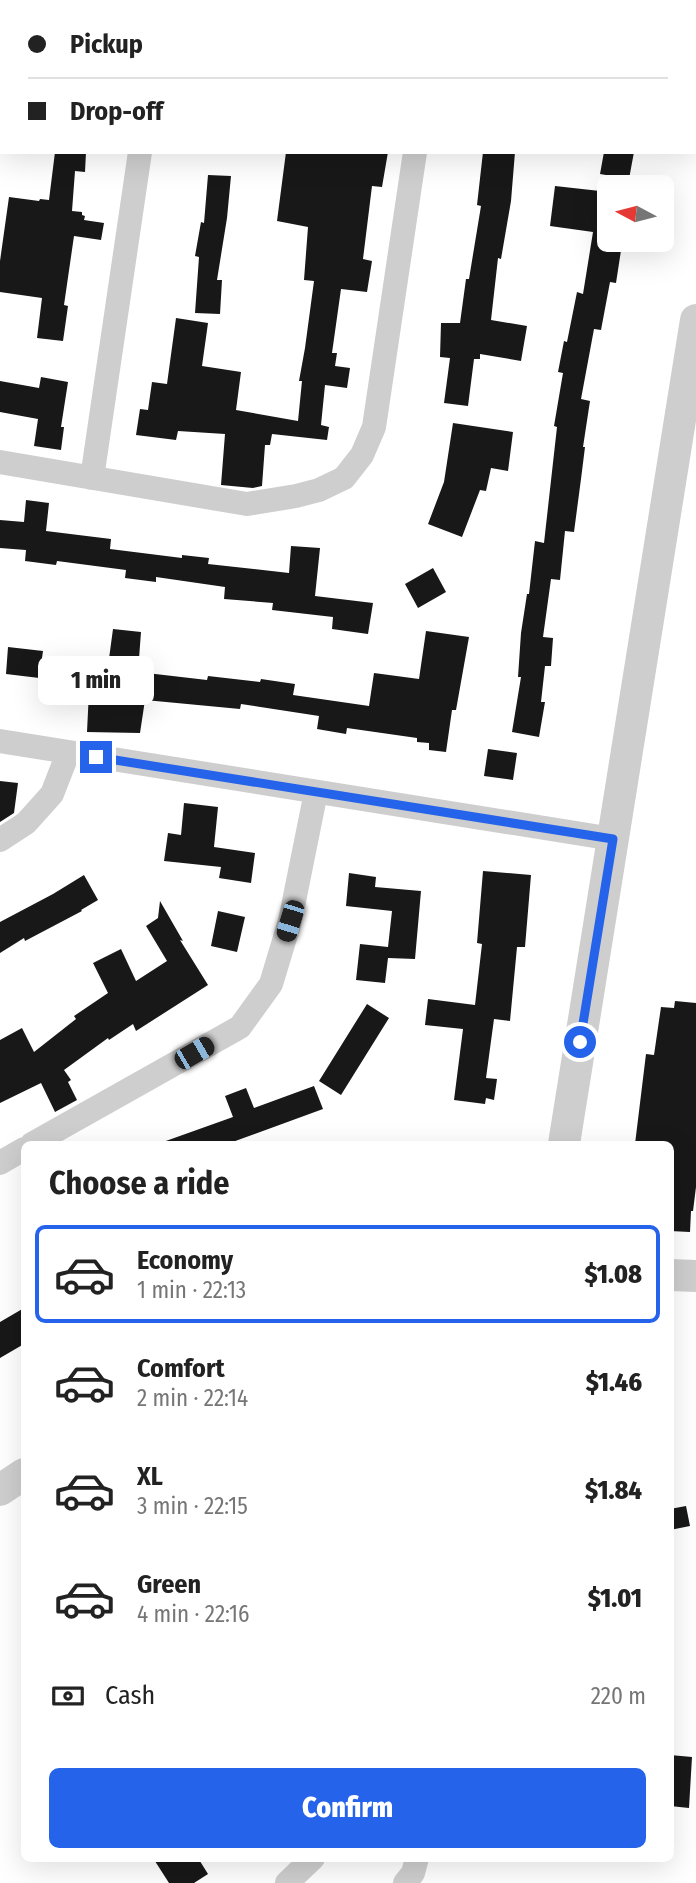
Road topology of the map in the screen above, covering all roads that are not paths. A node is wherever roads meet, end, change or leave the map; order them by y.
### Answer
1 (141, 154) edge
2 (415, 154) edge
3 (696, 320) edge
4 (693, 361) edge
5 (0, 462) edge
6 (92, 478) junction
7 (0, 741) edge
8 (68, 753) junction
9 (316, 792) junction
10 (613, 839) junction
11 (0, 840) edge
12 (37, 1141) edge
13 (564, 1141) edge
14 (21, 1151) edge
15 (0, 1163) edge
16 (674, 1275) edge
17 (696, 1276) edge
18 (21, 1476) edge
19 (0, 1490) edge
20 (309, 1862) edge
21 (416, 1862) edge
22 (287, 1883) edge
23 (405, 1883) edge

1 - 6 street
2 - 6 street
3 - 4 street
4 - 10 street
5 - 6 street
7 - 8 street
8 - 9 street
8 - 11 street
9 - 10 street
9 - 12 street
10 - 13 street
14 - 15 street
16 - 17 street
18 - 19 street
20 - 22 street
21 - 23 street

